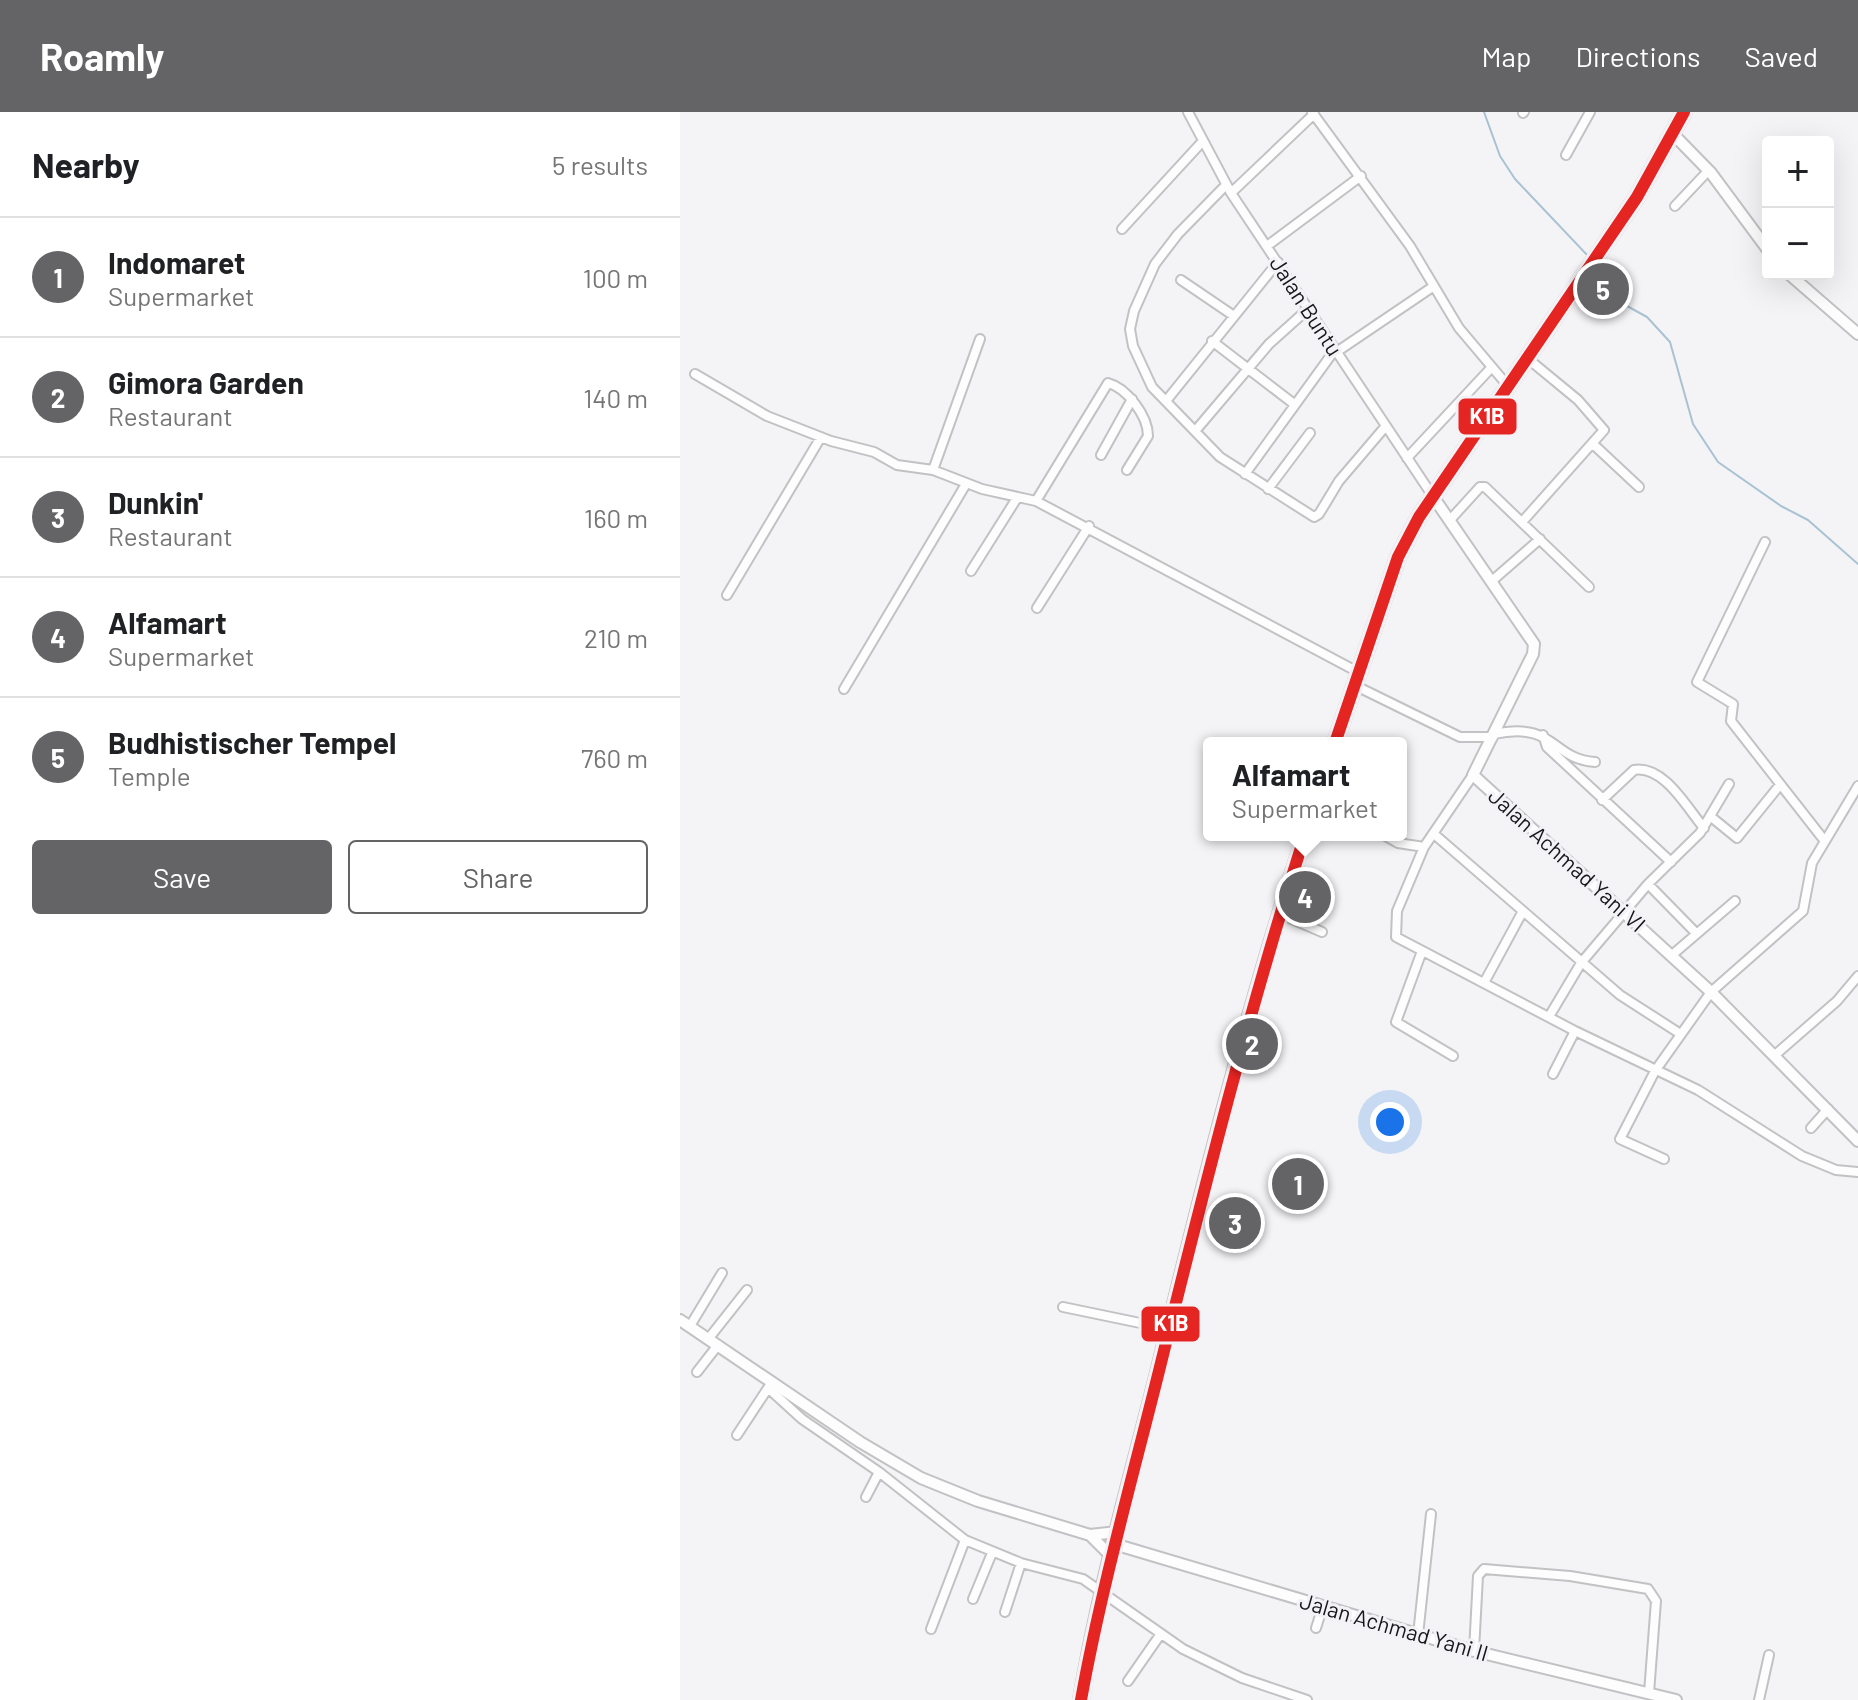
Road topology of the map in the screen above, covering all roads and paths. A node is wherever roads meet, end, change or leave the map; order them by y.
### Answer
1 (1188, 112) edge
2 (1590, 112) edge
3 (1684, 112) edge
4 (1313, 113) edge
5 (1673, 134) junction
6 (1202, 142) junction
7 (1566, 155) dead end
8 (1709, 170) junction
9 (1361, 176) junction
10 (1229, 189) junction
11 (1675, 206) dead end
12 (1122, 229) dead end
13 (1762, 242) edge
14 (1267, 246) junction
15 (1278, 262) junction
16 (1181, 280) dead end
17 (1796, 280) edge
18 (1434, 286) junction
19 (1308, 309) junction
20 (1234, 316) junction
21 (1858, 334) edge
22 (980, 339) dead end
23 (1212, 341) junction
24 (1335, 352) junction
25 (1527, 358) junction
26 (1250, 368) junction
27 (1491, 368) junction
28 (695, 374) dead end
29 (1508, 386) junction
30 (1132, 399) junction
31 (1166, 401) junction
32 (1294, 404) junction
33 (1385, 427) junction
34 (1196, 430) junction
35 (1310, 433) dead end
36 (821, 437) junction
37 (1593, 444) junction
38 (1101, 455) dead end
39 (1407, 458) junction
40 (933, 470) junction
41 (1127, 470) dead end
42 (1245, 474) junction
43 (966, 484) junction
44 (1639, 487) dead end
45 (1268, 489) junction
46 (1432, 495) junction
47 (1017, 498) junction
48 (1036, 501) junction
49 (1450, 520) junction
50 (1522, 522) junction
51 (1089, 526) junction
52 (1540, 539) junction
53 (1765, 542) dead end
54 (971, 571) dead end
55 (1493, 580) junction
56 (1589, 587) dead end
57 (727, 595) dead end
58 (1037, 608) dead end
59 (1356, 678) junction
60 (844, 689) dead end
61 (1337, 737) edge
62 (1544, 738) junction
63 (1492, 739) junction
64 (1595, 762) dead end
65 (1473, 775) junction
66 (1729, 784) dead end
67 (1779, 786) junction
68 (1858, 786) edge
69 (1602, 800) junction
70 (1710, 816) junction
71 (1704, 828) junction
72 (1434, 834) junction
73 (1824, 840) junction
74 (1303, 841) edge
75 (1398, 841) edge
76 (1424, 847) junction
77 (1671, 862) junction
78 (1648, 884) junction
79 (1735, 901) dead end
80 (1625, 910) junction
81 (1523, 911) junction
82 (1279, 914) junction
83 (1322, 932) dead end
84 (1696, 933) junction
85 (1422, 951) junction
86 (1672, 955) junction
87 (1581, 963) junction
88 (1858, 976) edge
89 (1485, 981) junction
90 (1711, 992) junction
91 (1550, 1015) junction
92 (1575, 1031) junction
93 (1679, 1033) junction
94 (1775, 1055) junction
95 (1453, 1056) dead end
96 (1655, 1071) junction
97 (1553, 1074) dead end
98 (1828, 1109) junction
99 (1811, 1128) dead end
100 (1858, 1141) edge
101 (1664, 1159) dead end
102 (1858, 1172) edge
103 (722, 1273) dead end
104 (747, 1290) dead end
105 (1063, 1307) dead end
106 (685, 1323) edge
107 (1169, 1329) junction
108 (714, 1341) junction
109 (697, 1372) dead end
110 (770, 1384) junction
111 (737, 1435) dead end
112 (852, 1437) junction
113 (844, 1448) junction
114 (879, 1472) junction
115 (866, 1497) dead end
116 (1431, 1514) dead end
117 (1090, 1535) junction
118 (965, 1540) junction
119 (1114, 1544) junction
120 (992, 1553) junction
121 (1021, 1563) junction
122 (1104, 1593) junction
123 (973, 1599) dead end
124 (1323, 1606) junction
125 (1005, 1612) dead end
126 (1316, 1628) dead end
127 (931, 1629) dead end
128 (1160, 1635) junction
129 (1418, 1635) junction
130 (1474, 1651) junction
131 (1769, 1655) dead end
132 (1128, 1681) dead end
133 (1649, 1693) junction
134 (1081, 1700) edge
135 (1307, 1700) edge
136 (1676, 1700) edge
137 (1759, 1700) edge

1 - 6 street, Jalan Buntu
2 - 7 street
3 - 5 highway
4 - 9 street
4 - 10 street
5 - 8 street
5 - 25 highway
6 - 10 street, Jalan Buntu
6 - 12 street
8 - 11 street
8 - 13 street
9 - 14 street
9 - 18 street
10 - 14 street, Jalan Buntu
10 - 31 street
14 - 15 street, Jalan Buntu
15 - 19 street, Jalan Buntu
15 - 20 street
16 - 20 street
17 - 21 street
18 - 24 street
18 - 27 street
19 - 24 street, Jalan Buntu
19 - 26 street
20 - 23 street
22 - 40 street
23 - 26 street
23 - 31 street
24 - 32 street
24 - 33 street, Jalan Buntu
25 - 29 highway
25 - 37 street
26 - 32 street
26 - 34 street
27 - 29 street
27 - 39 street
28 - 36 street
29 - 46 highway
30 - 38 street
30 - 41 street
30 - 48 street
31 - 34 street
32 - 42 street
33 - 39 street, Jalan Buntu
33 - 45 street
34 - 42 street
35 - 45 street
36 - 40 street
36 - 57 street
37 - 44 street
37 - 50 street
39 - 46 street, Jalan Buntu
40 - 43 street
42 - 45 street
43 - 47 street
43 - 60 street
46 - 49 street, Jalan Achmad Yani VI
46 - 59 highway
47 - 48 street
47 - 54 street
48 - 51 street
49 - 50 street
49 - 55 street, Jalan Achmad Yani VI
50 - 52 street
51 - 58 street
51 - 59 street
52 - 55 street
52 - 56 street
53 - 67 street
55 - 63 street, Jalan Achmad Yani VI
59 - 61 highway
59 - 63 street
62 - 63 street
62 - 64 street
62 - 69 street
63 - 65 street, Jalan Achmad Yani VI
65 - 72 street
65 - 80 street, Jalan Achmad Yani VI
66 - 70 street
67 - 70 street
67 - 73 street
68 - 73 street
69 - 71 street
69 - 77 street
70 - 71 street
71 - 77 street
72 - 76 street
72 - 81 street
73 - 90 street
74 - 82 highway
75 - 76 street
76 - 85 street
77 - 78 street
78 - 80 street
78 - 84 street
79 - 84 street
80 - 86 street, Jalan Achmad Yani VI
80 - 87 street
81 - 87 street
81 - 89 street
82 - 83 street
82 - 107 highway
84 - 86 street
85 - 89 street
85 - 95 street
86 - 90 street, Jalan Achmad Yani VI
87 - 91 street
87 - 93 street
88 - 94 street
89 - 91 street
90 - 93 street
90 - 94 street, Jalan Achmad Yani VI
91 - 92 street
92 - 96 street
92 - 97 street
93 - 96 street
94 - 98 street, Jalan Achmad Yani VI
96 - 101 street
96 - 102 street
98 - 99 street
98 - 100 street, Jalan Achmad Yani VI
103 - 106 street
104 - 108 street
105 - 107 street
106 - 108 street
107 - 119 highway
108 - 109 street
108 - 110 street
110 - 111 street
110 - 112 street
110 - 113 street
112 - 113 street
112 - 117 street
113 - 114 street
114 - 115 street
114 - 118 street
116 - 129 street
117 - 119 street
117 - 119 street
118 - 120 street
118 - 127 street
119 - 122 highway
119 - 124 street, Jalan Achmad Yani II
120 - 121 street
120 - 123 street
121 - 122 street
121 - 125 street
122 - 128 street
122 - 134 highway
124 - 126 street
124 - 129 street, Jalan Achmad Yani II
128 - 132 street
128 - 135 street
129 - 130 street, Jalan Achmad Yani II
130 - 133 street, Jalan Achmad Yani II
130 - 133 street
131 - 137 street
133 - 136 street, Jalan Achmad Yani II

